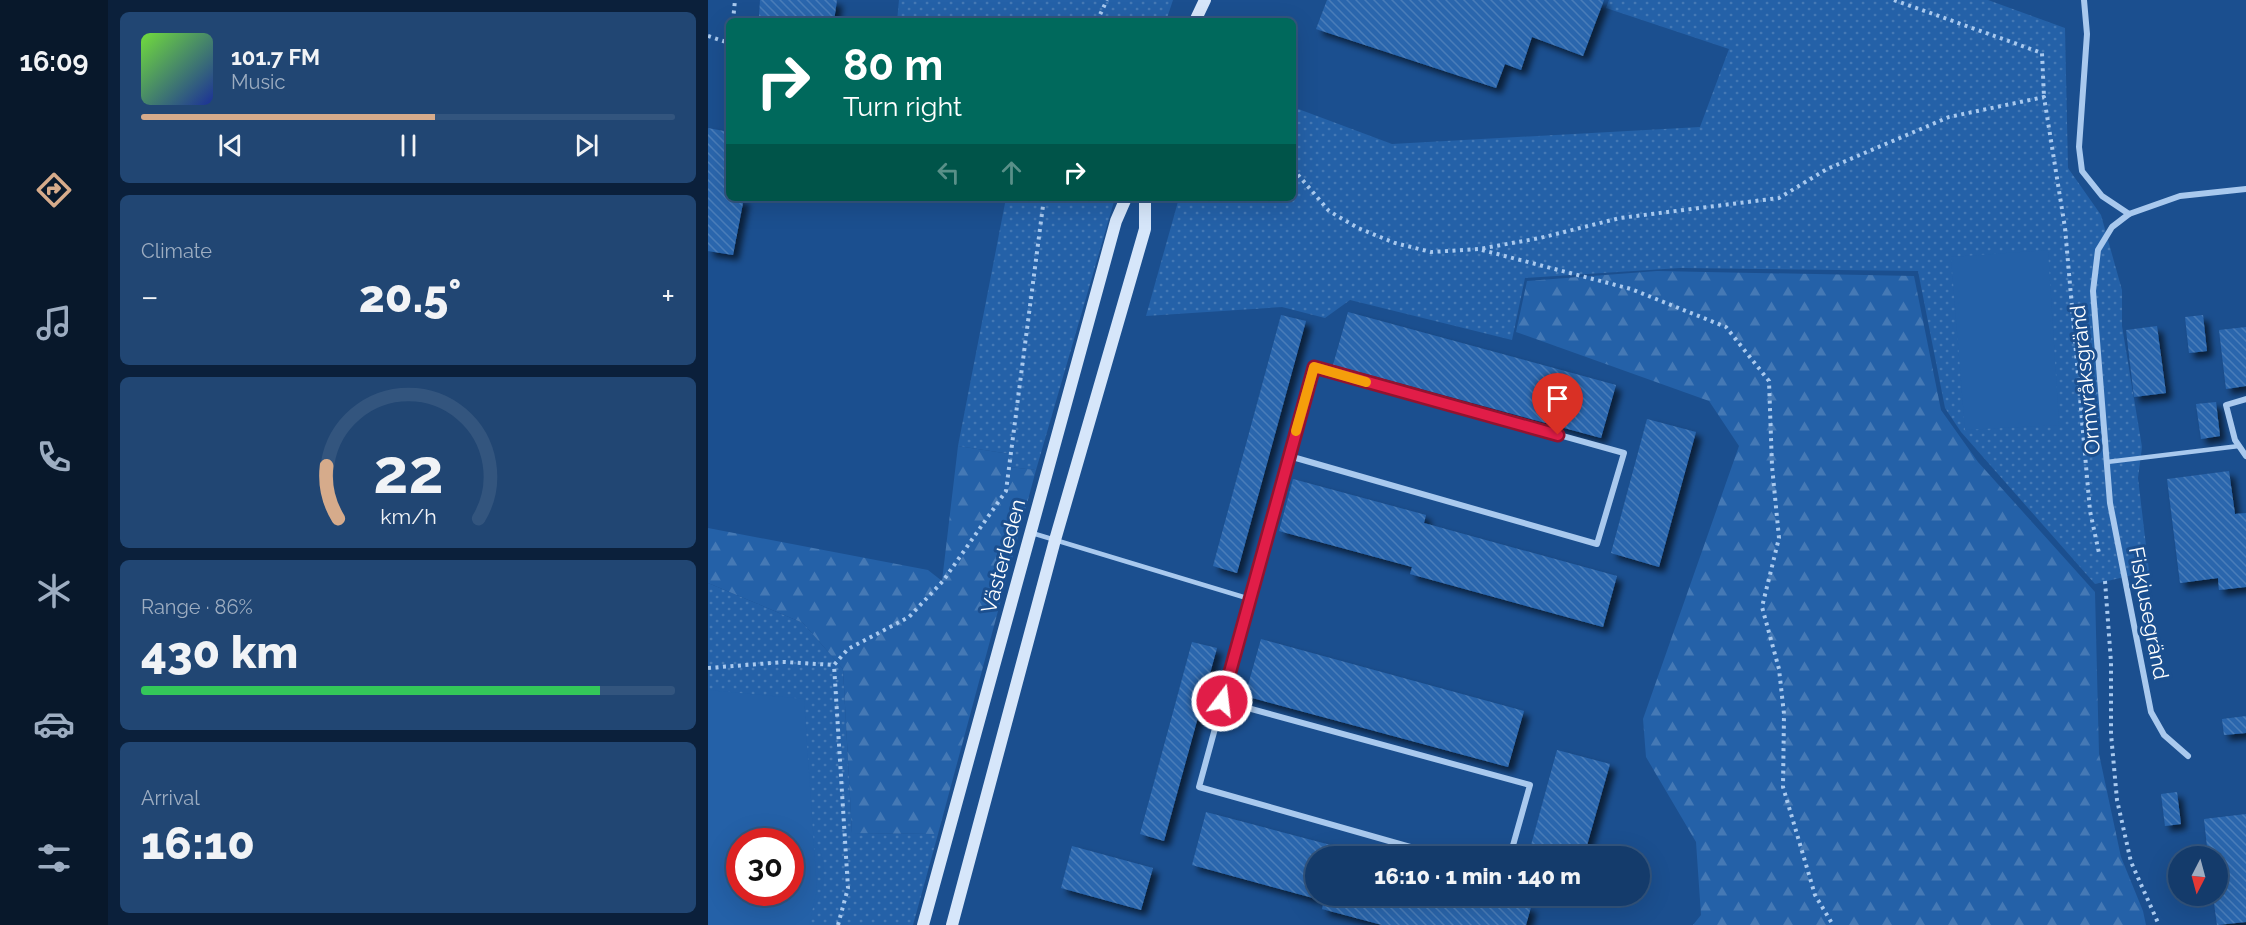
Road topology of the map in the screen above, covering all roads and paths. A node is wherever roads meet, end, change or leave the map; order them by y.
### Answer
1 (735, 0) edge
2 (1107, 0) edge
3 (1195, 0) edge
4 (1206, 0) edge
5 (1894, 0) edge
6 (2084, 0) edge
7 (733, 18) edge
8 (1098, 18) edge
9 (1194, 18) edge
10 (1196, 18) edge
11 (708, 36) edge
12 (726, 42) edge
13 (2044, 97) junction
14 (1296, 172) edge
15 (2246, 189) edge
16 (1043, 201) edge
17 (1125, 201) edge
18 (1145, 201) edge
19 (2128, 214) junction
20 (1479, 249) junction
21 (2246, 399) edge
22 (2239, 446) junction
23 (1289, 456) junction
24 (2246, 456) edge
25 (2107, 462) junction
26 (1030, 532) junction
27 (1055, 540) junction
28 (2100, 555) dead end
29 (2105, 578) dead end
30 (1250, 599) junction
31 (834, 665) junction
32 (708, 668) edge
33 (1222, 701) junction
34 (2188, 756) dead end
35 (1407, 846) edge
36 (1513, 846) edge
37 (838, 925) edge
38 (922, 925) edge
39 (952, 925) edge
40 (1833, 925) edge
41 (2159, 925) edge

1 - 7 path
2 - 8 path
3 - 9 street
4 - 10 street
5 - 13 path
6 - 19 street
11 - 12 path
13 - 20 path
13 - 28 path
14 - 20 path
15 - 19 street
16 - 31 path
17 - 26 street, Västerleden
18 - 27 street
19 - 25 street, Ormvråksgränd
20 - 40 path
21 - 22 street
22 - 24 street
22 - 25 lane, Ormvråksgränd
23 - 23 street
23 - 30 street
25 - 34 street, Fiskjusegränd
26 - 27 lane
26 - 38 street, Västerleden
27 - 30 lane
27 - 39 street
29 - 41 path
30 - 33 street
31 - 32 path
31 - 37 path
33 - 35 street
33 - 36 street

